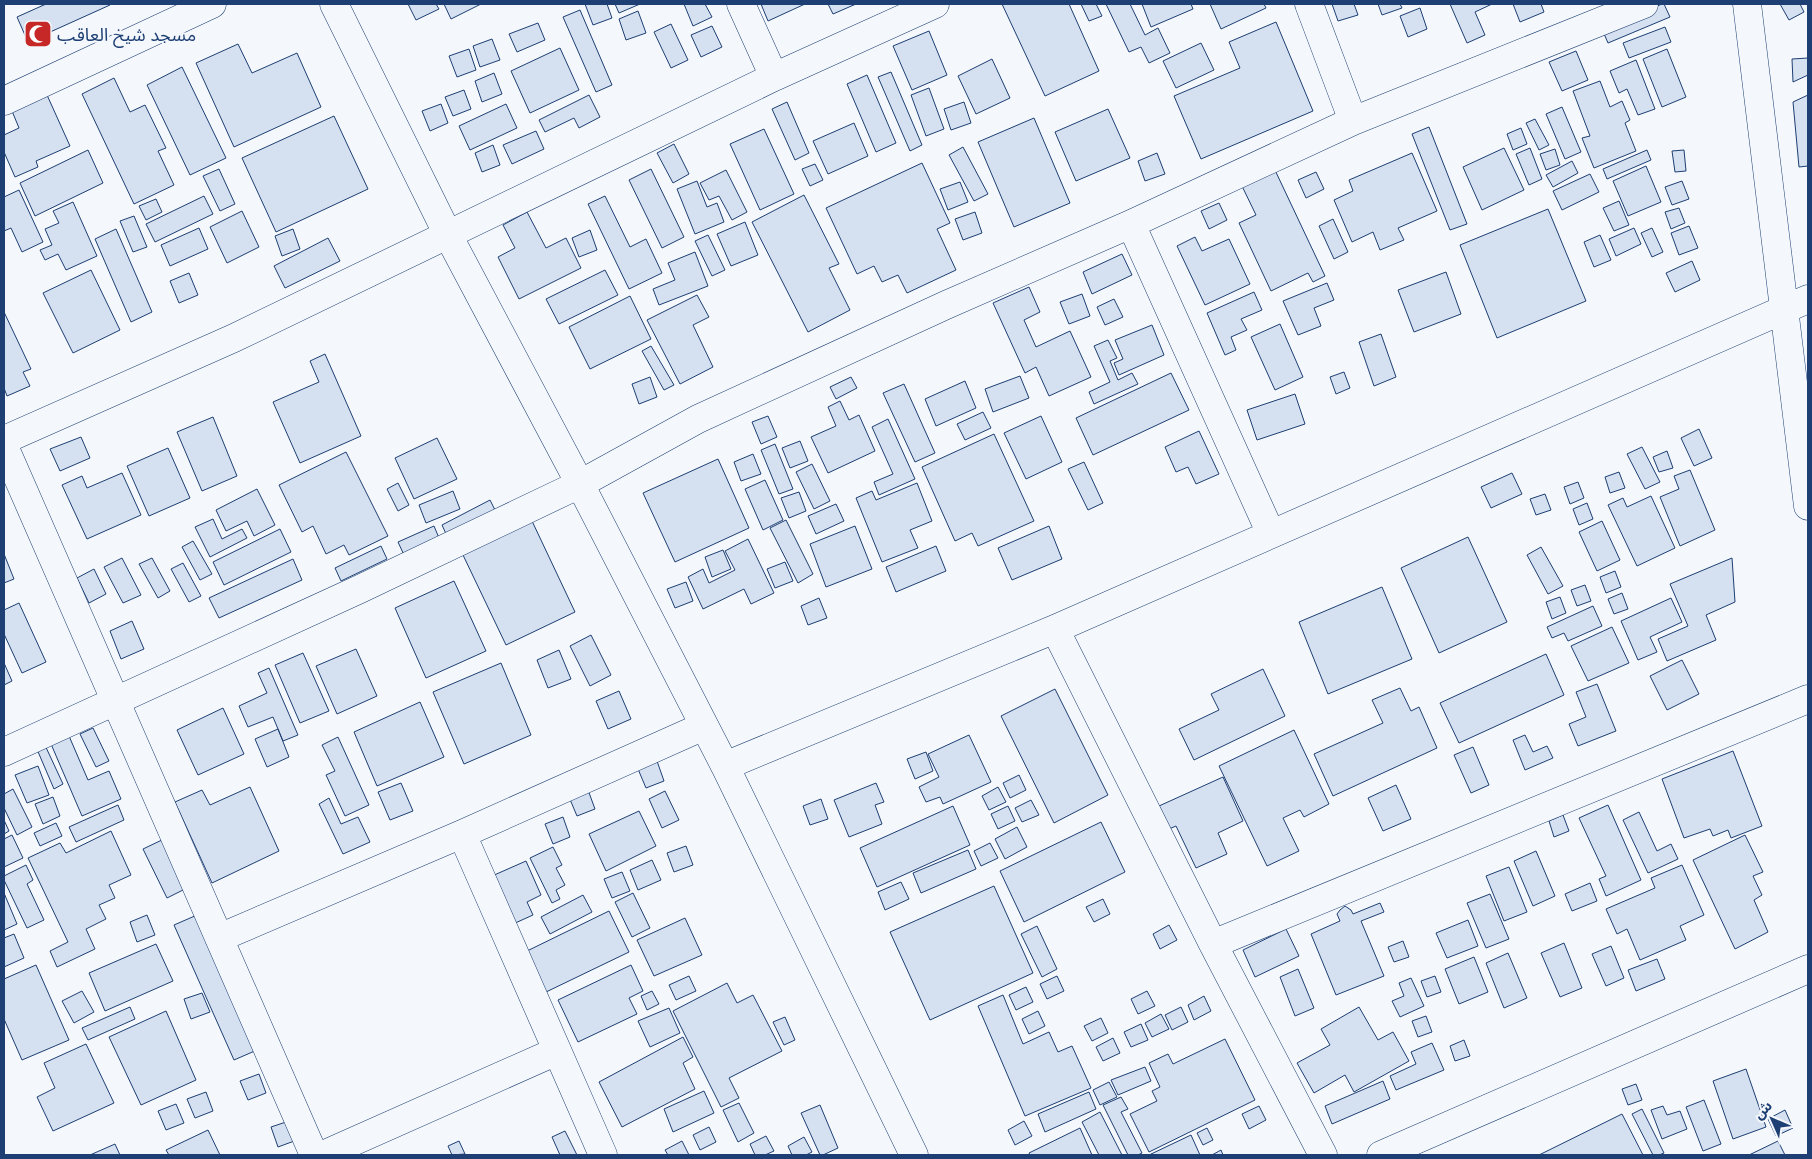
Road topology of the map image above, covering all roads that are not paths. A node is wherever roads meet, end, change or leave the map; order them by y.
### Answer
1 (212, 4) edge
2 (334, 4) edge
3 (741, 4) edge
4 (935, 4) edge
5 (1310, 4) edge
6 (1644, 4) edge
7 (1747, 4) edge
8 (774, 77) junction
9 (4, 101) edge
10 (1354, 121) junction
11 (1131, 224) junction
12 (448, 235) junction
13 (1797, 304) edge
14 (4, 440) edge
15 (4, 446) edge
16 (580, 484) junction
17 (1808, 506) edge
18 (1270, 534) junction
19 (1055, 628) junction
20 (1808, 699) edge
21 (114, 702) junction
22 (704, 726) junction
23 (4, 752) edge
24 (725, 766) junction
25 (462, 834) junction
26 (219, 938) junction
27 (1214, 944) junction
28 (1808, 969) edge
29 (557, 1052) junction
30 (314, 1155) edge
31 (323, 1155) edge
32 (603, 1155) edge
33 (914, 1155) edge
34 (1323, 1155) edge
35 (1381, 1155) edge

1 - 9 street
2 - 12 street
3 - 8 street
4 - 8 street
5 - 10 street
6 - 10 street
7 - 13 street
8 - 12 street
10 - 11 street
11 - 16 street
11 - 18 street
12 - 14 street
12 - 16 street
13 - 17 street
13 - 18 street
15 - 21 street
16 - 21 street
16 - 22 street
18 - 19 street
19 - 24 street
19 - 27 street
20 - 27 street
21 - 23 street
21 - 26 street
22 - 24 street
22 - 25 street
24 - 33 street
25 - 26 street
25 - 29 street
26 - 30 street
27 - 34 street
28 - 35 street
29 - 31 street
29 - 32 street

